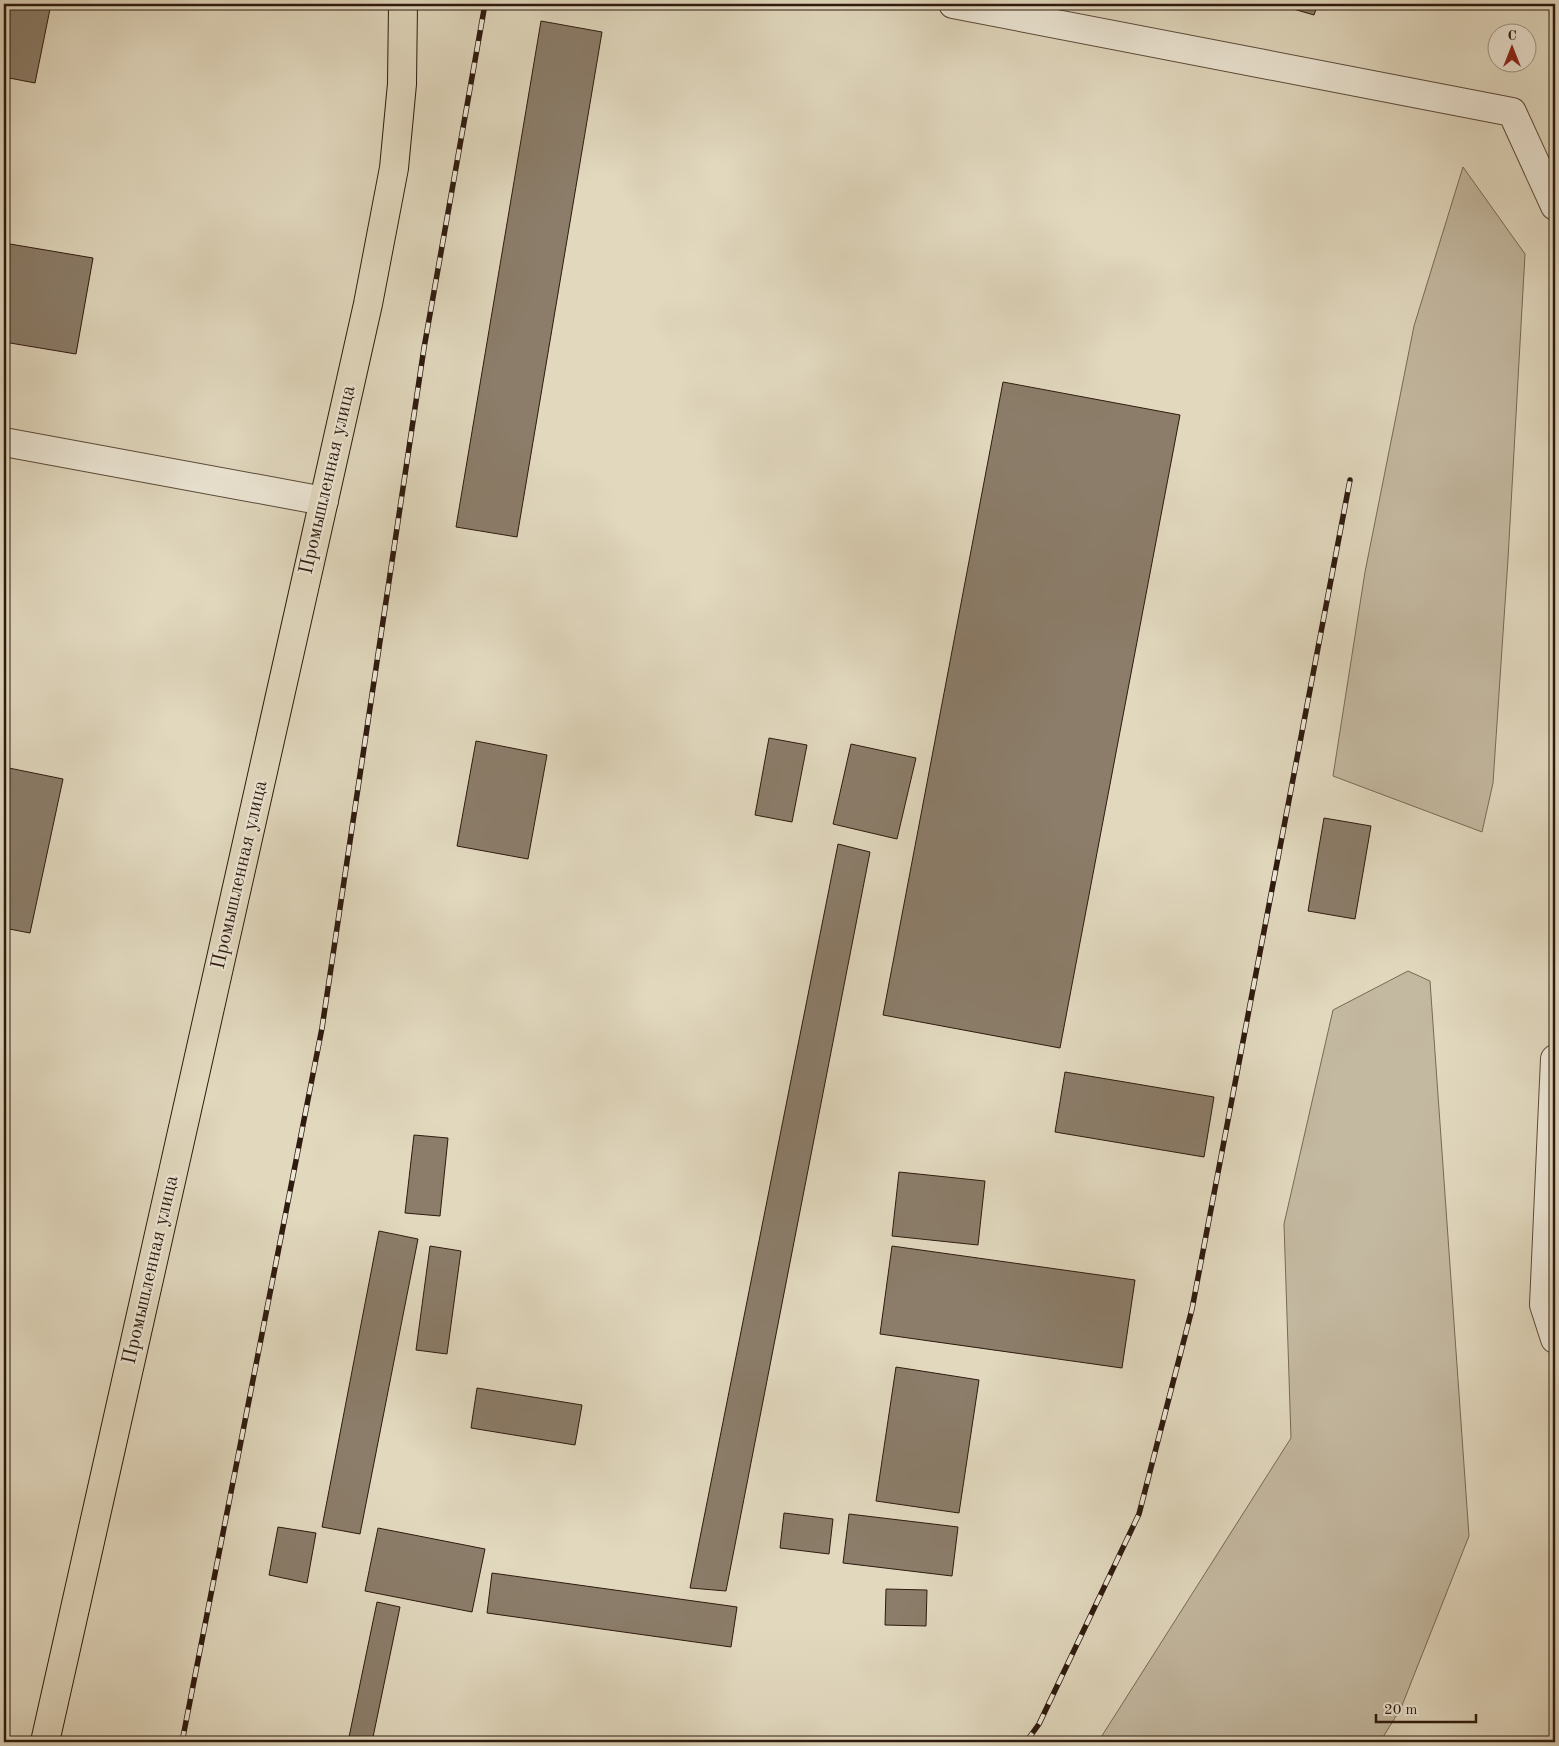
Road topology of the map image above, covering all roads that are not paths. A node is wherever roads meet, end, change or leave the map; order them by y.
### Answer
1 (403, 4) edge
2 (953, 4) edge
3 (1555, 206) edge
4 (4, 442) edge
5 (324, 501) junction
6 (1555, 1059) edge
7 (1555, 1339) edge
8 (45, 1742) edge

1 - 5 main road, Промышленная улица
2 - 3 street
4 - 5 street
5 - 8 main road, Промышленная улица
6 - 7 street

